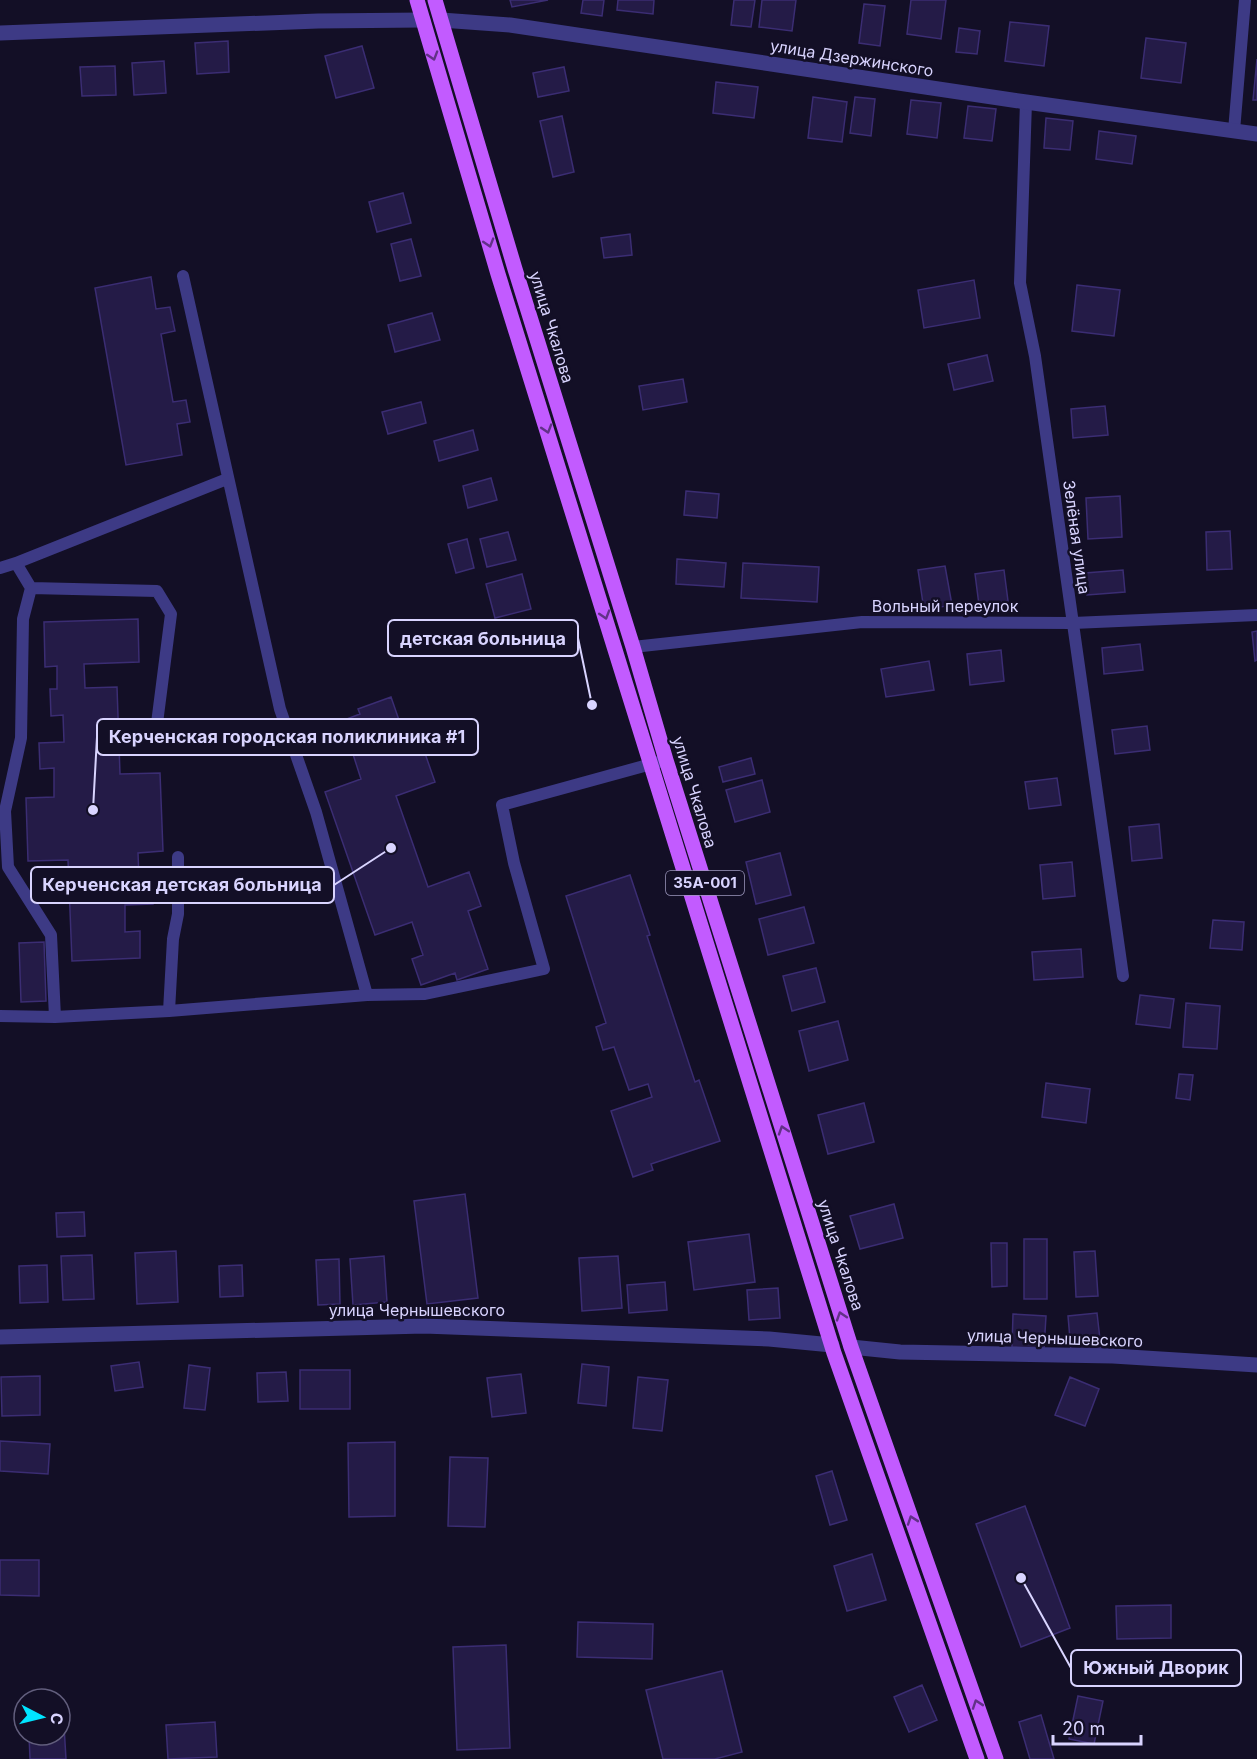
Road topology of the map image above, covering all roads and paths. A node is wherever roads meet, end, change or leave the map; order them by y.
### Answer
1 (417, 0) edge
2 (435, 0) edge
3 (1245, 0) edge
4 (423, 20) junction
5 (441, 20) junction
6 (0, 33) edge
7 (1026, 102) junction
8 (1234, 130) junction
9 (1257, 134) edge
10 (183, 276) dead end
11 (227, 479) junction
12 (16, 563) junction
13 (0, 568) edge
14 (31, 588) junction
15 (1257, 615) edge
16 (1073, 623) junction
17 (633, 646) junction
18 (616, 652) junction
19 (156, 731) dead end
20 (659, 762) junction
21 (178, 857) dead end
22 (1123, 976) dead end
23 (367, 995) junction
24 (170, 1011) junction
25 (0, 1016) edge
26 (55, 1017) junction
27 (0, 1336) edge
28 (832, 1345) junction
29 (851, 1347) junction
30 (1257, 1365) edge
31 (977, 1759) edge
32 (996, 1759) edge

1 - 4 main road, улица Чкалова / 35А-001
2 - 5 main road, улица Чкалова / 35А-001
3 - 8 lane
4 - 5 main road
4 - 6 street
4 -> 18 main road, улица Чкалова / 35А-001
5 - 7 street, улица Дзержинского
5 - 17 main road, улица Чкалова / 35А-001
7 - 8 street, улица Дзержинского
7 - 16 lane, Зелёная улица
8 - 9 street, улица Дзержинского
10 - 11 lane
11 - 12 lane
11 - 23 lane
12 - 13 lane
12 - 14 lane
14 - 19 lane
14 - 26 lane
15 - 16 lane, Вольный переулок
16 - 17 lane, Вольный переулок
16 - 22 lane, Зелёная улица
17 - 18 main road
17 - 20 main road, улица Чкалова / 35А-001
18 - 20 main road, улица Чкалова / 35А-001
20 - 23 lane
20 - 28 main road, улица Чкалова / 35А-001
29 -> 20 main road, улица Чкалова / 35А-001
21 - 24 lane
23 - 24 lane
24 - 26 lane
25 - 26 lane
27 - 28 street, улица Чернышевского
28 - 29 main road
28 - 31 main road, улица Чкалова / 35А-001
29 - 30 street, улица Чернышевского
32 -> 29 main road, улица Чкалова / 35А-001

